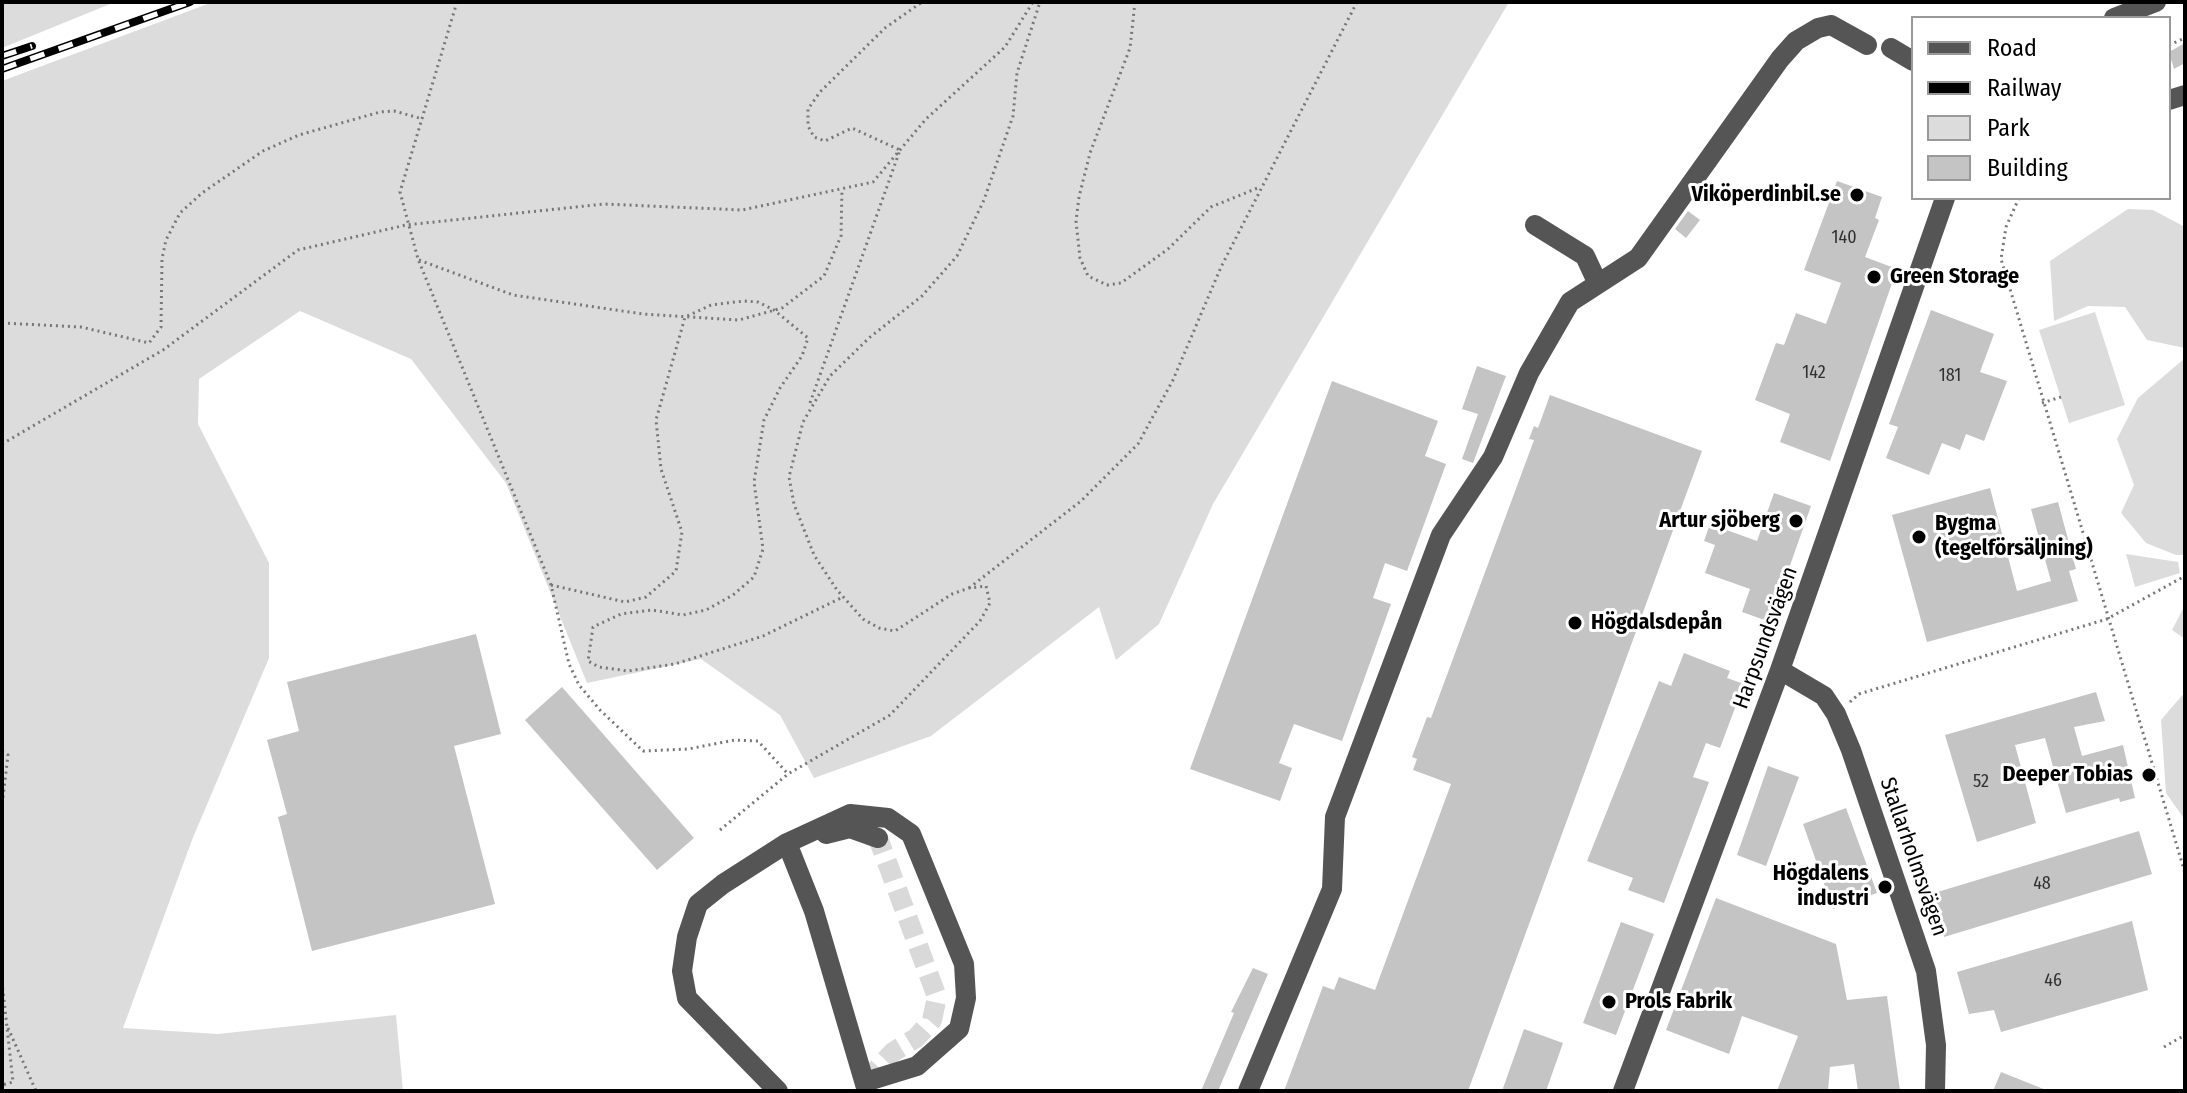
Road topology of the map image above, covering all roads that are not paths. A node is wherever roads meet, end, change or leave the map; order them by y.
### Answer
1 (2156, 2) edge
2 (2119, 16) edge
3 (1867, 45) dead end
4 (1891, 48) dead end
5 (1911, 60) edge
6 (1944, 200) edge
7 (1535, 225) dead end
8 (1598, 284) junction
9 (1780, 670) junction
10 (878, 838) dead end
11 (787, 843) junction
12 (866, 1087) edge
13 (778, 1091) edge
14 (1248, 1091) edge
15 (1623, 1091) edge
16 (1935, 1091) edge

1 - 2 street
3 - 8 street
4 - 5 street
6 - 9 street, Harpsundsvägen
7 - 8 street
8 - 14 street
9 - 15 street, Harpsundsvägen
9 - 16 street, Stallarholmsvägen
10 - 11 street
11 - 12 street
11 - 12 street
11 - 13 street

